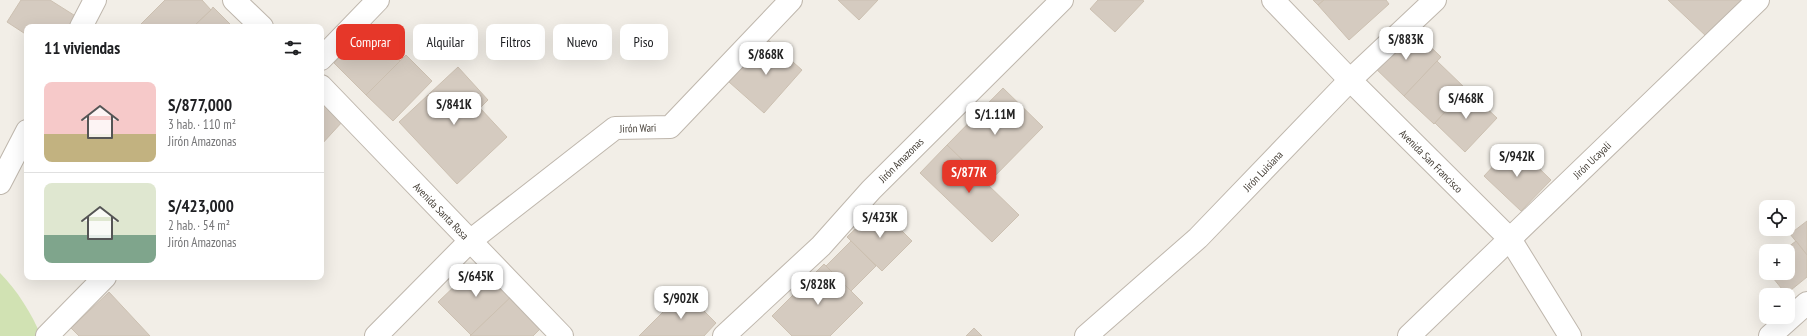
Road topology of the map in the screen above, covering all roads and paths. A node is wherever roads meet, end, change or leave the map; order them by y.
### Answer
1 (95, 0) edge
2 (234, 0) edge
3 (378, 0) edge
4 (791, 0) edge
5 (1062, 0) edge
6 (1273, 0) edge
7 (1435, 0) edge
8 (1758, 0) edge
9 (83, 24) edge
10 (259, 24) edge
11 (324, 56) edge
12 (1350, 80) junction
13 (324, 89) edge
14 (24, 137) edge
15 (0, 183) edge
16 (1510, 239) junction
17 (470, 241) junction
18 (102, 280) edge
19 (1807, 303) edge
20 (47, 336) edge
21 (376, 336) edge
22 (562, 336) edge
23 (724, 336) edge
24 (1086, 336) edge
25 (1409, 336) edge
26 (1570, 336) edge
27 (1770, 336) edge

1 - 9 street
2 - 10 street
3 - 11 street
4 - 17 street, Jirón Wari
5 - 23 street, Jirón Amazonas
6 - 12 street, Avenida San Francisco
7 - 12 street, Jirón Luisiana
8 - 16 street, Jirón Ucayali
12 - 16 street, Avenida San Francisco
12 - 24 street, Jirón Luisiana
13 - 17 street, Avenida Santa Rosa
14 - 15 street
16 - 25 street, Jirón Ucayali
16 - 26 street, Avenida San Francisco
17 - 21 street, Jirón Wari
17 - 22 street, Avenida Santa Rosa
18 - 20 street
19 - 27 street

